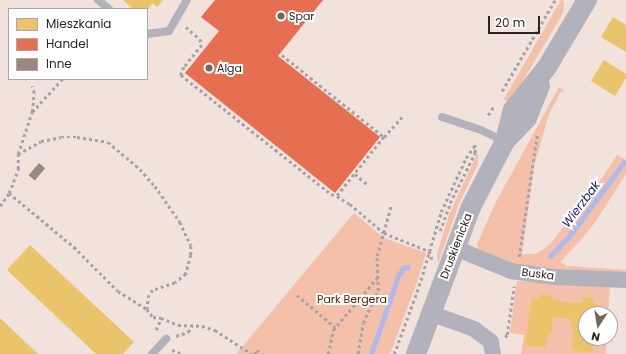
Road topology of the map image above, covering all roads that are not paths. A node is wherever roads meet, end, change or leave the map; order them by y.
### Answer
1 (98, 0) edge
2 (187, 0) edge
3 (587, 0) edge
4 (108, 8) edge
5 (148, 34) edge
6 (442, 116) dead end
7 (505, 141) junction
8 (454, 248) junction
9 (626, 280) edge
10 (430, 313) junction
11 (166, 338) road end
12 (497, 348) edge
13 (152, 354) edge
14 (416, 354) edge

1 - 4 lane
2 - 5 lane
3 - 7 street, Druskienicka
6 - 7 lane
7 - 8 street, Druskienicka
8 - 9 street, Buska
8 - 10 street, Druskienicka
10 - 12 street
10 - 14 street, Druskienicka
11 - 13 lane

